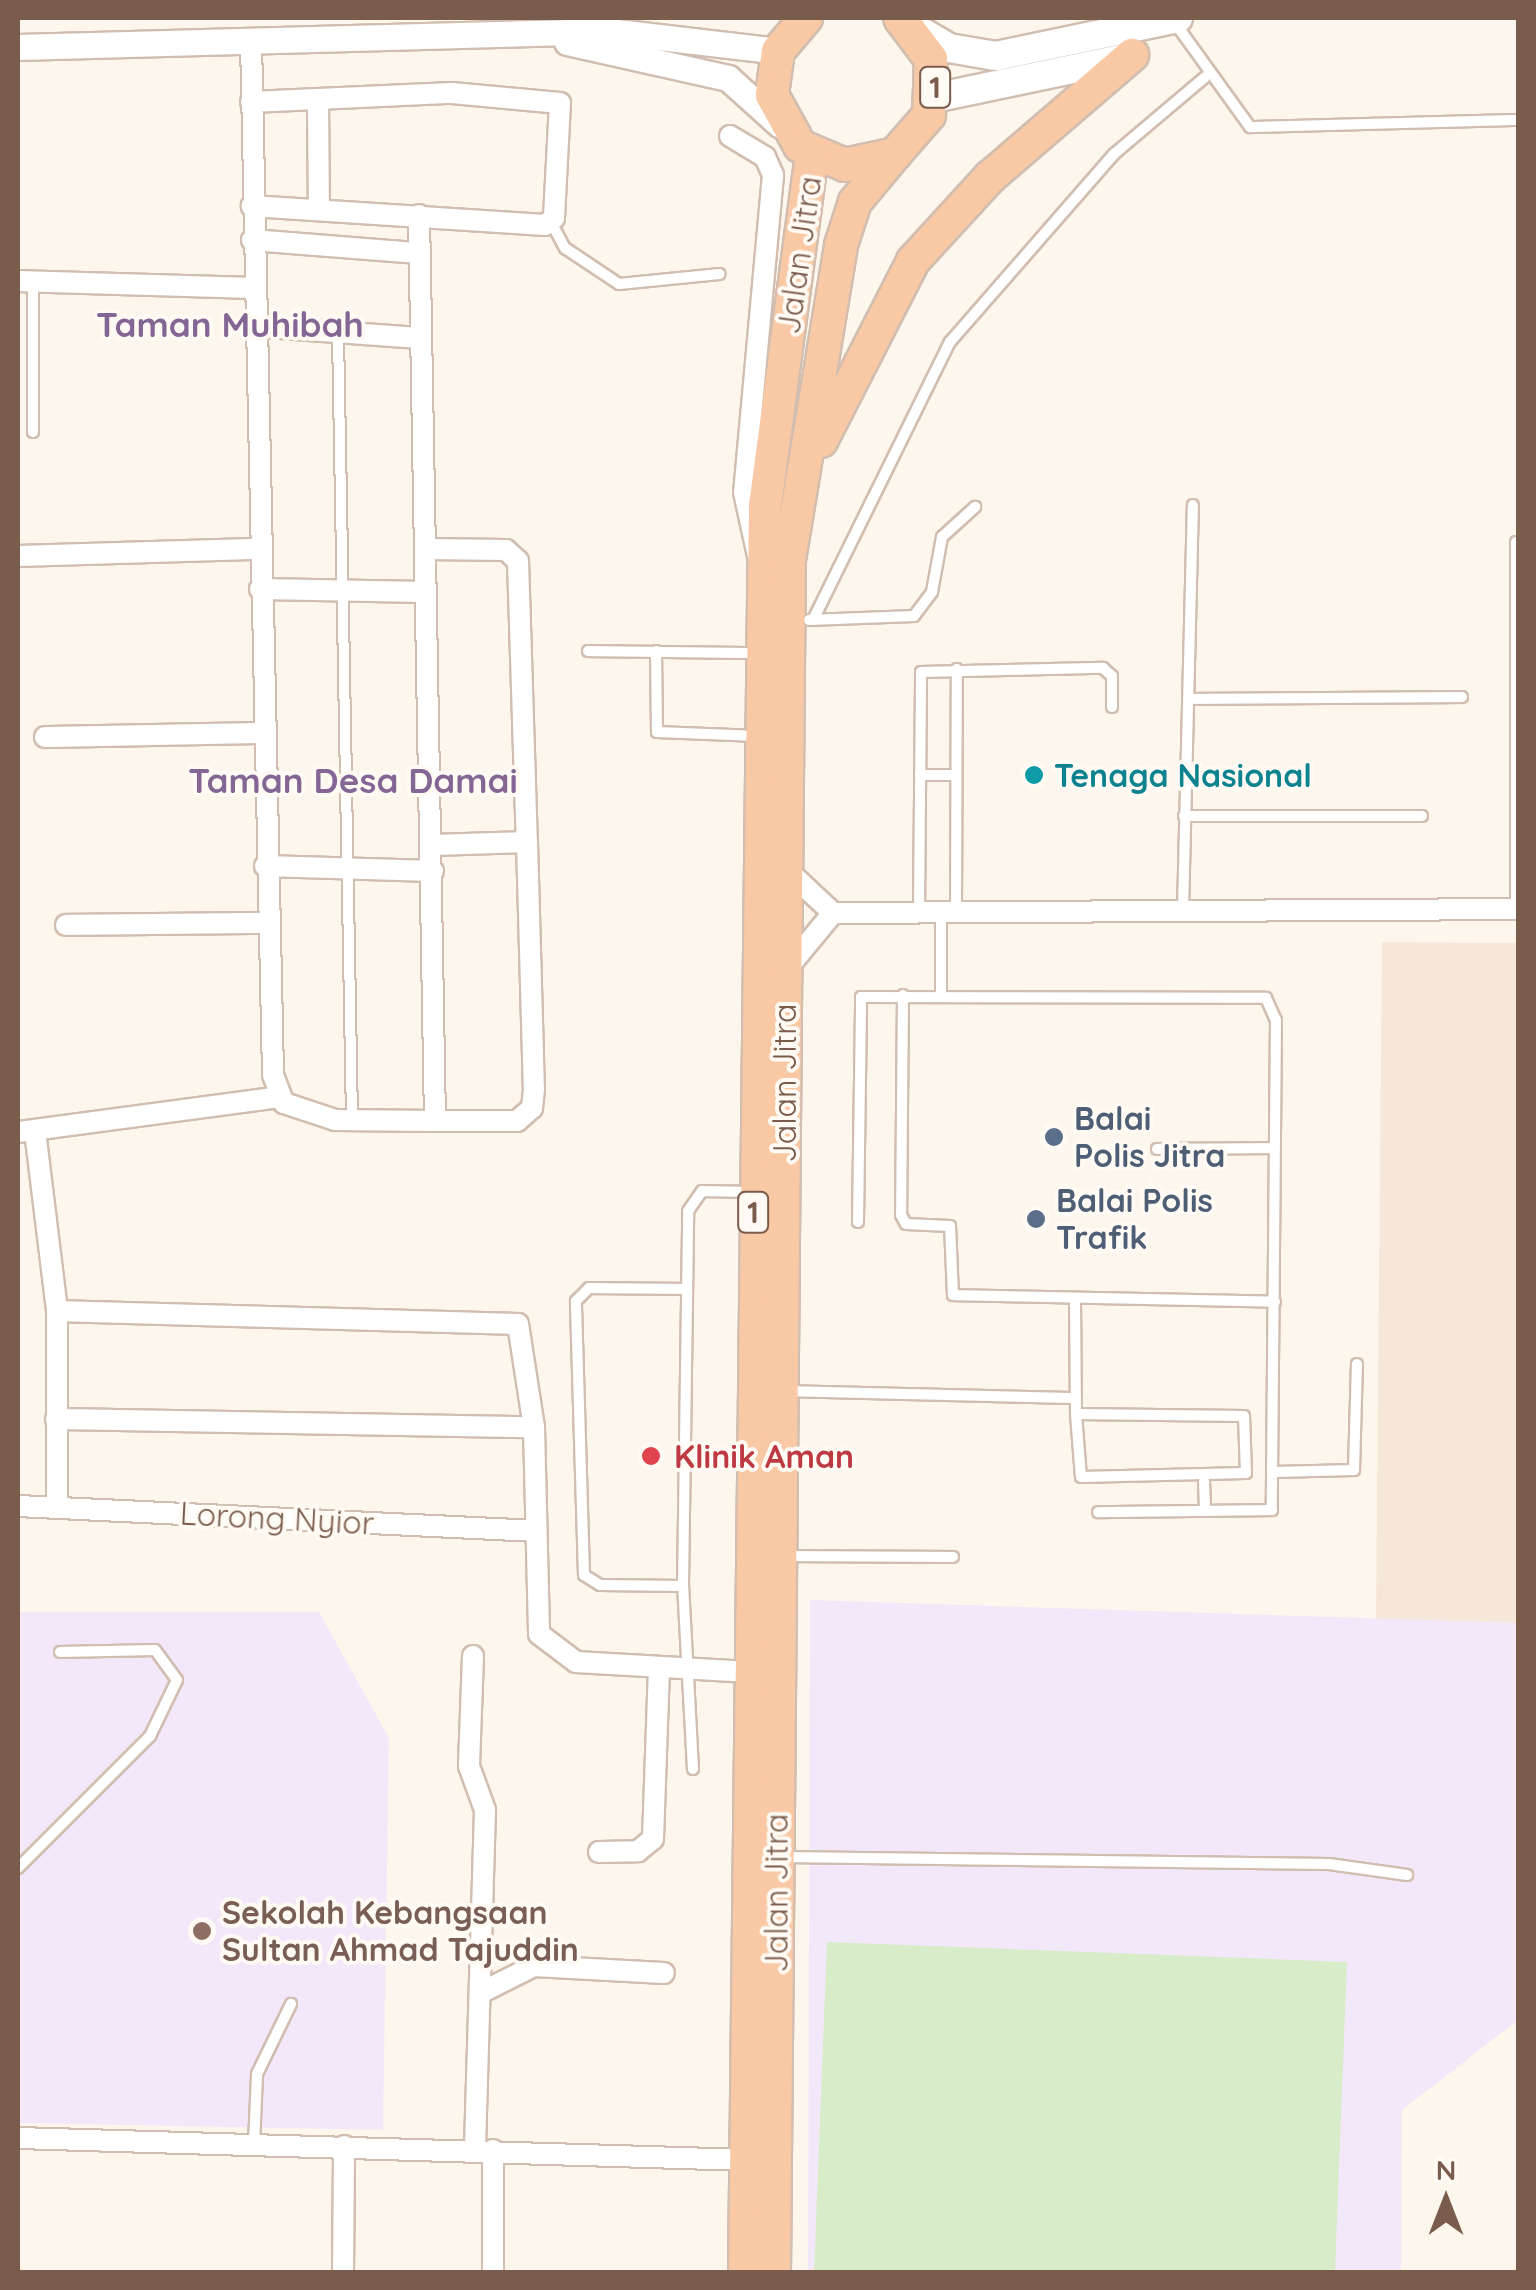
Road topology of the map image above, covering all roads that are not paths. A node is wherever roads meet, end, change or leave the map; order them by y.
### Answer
1 (806, 18) edge
2 (905, 21) edge
3 (1170, 22) edge
4 (579, 24) edge
5 (541, 37) junction
6 (251, 41) junction
7 (18, 47) edge
8 (778, 51) junction
9 (1132, 55) junction
10 (1205, 77) junction
11 (934, 98) junction
12 (318, 101) junction
13 (251, 102) junction
14 (1518, 120) edge
15 (730, 136) dead end
16 (801, 145) junction
17 (895, 154) junction
18 (252, 206) junction
19 (319, 209) junction
20 (419, 215) junction
21 (552, 220) junction
22 (252, 240) junction
23 (418, 253) junction
24 (720, 274) dead end
25 (25, 281) edge
26 (252, 288) junction
27 (252, 326) junction
28 (338, 332) junction
29 (420, 338) junction
30 (33, 432) dead end
31 (796, 502) junction
32 (1193, 505) dead end
33 (975, 508) dead end
34 (1516, 542) dead end
35 (426, 549) junction
36 (260, 550) junction
37 (18, 556) edge
38 (764, 567) junction
39 (260, 589) junction
40 (342, 590) junction
41 (425, 592) junction
42 (800, 620) junction
43 (1517, 628) edge
44 (588, 651) dead end
45 (656, 651) junction
46 (762, 652) junction
47 (957, 669) junction
48 (1462, 698) dead end
49 (1189, 699) junction
50 (1112, 708) dead end
51 (262, 734) junction
52 (760, 736) junction
53 (46, 737) dead end
54 (920, 775) junction
55 (956, 775) junction
56 (1184, 816) junction
57 (1422, 816) dead end
58 (526, 842) junction
59 (433, 844) junction
60 (264, 866) junction
61 (784, 866) junction
62 (348, 869) junction
63 (433, 871) junction
64 (1517, 909) edge
65 (1183, 910) junction
66 (939, 911) junction
67 (833, 913) junction
68 (266, 923) junction
69 (66, 925) dead end
70 (784, 976) junction
71 (903, 994) junction
72 (942, 994) junction
73 (279, 1098) junction
74 (352, 1121) junction
75 (435, 1121) junction
76 (26, 1132) edge
77 (1158, 1148) dead end
78 (1274, 1148) junction
79 (753, 1192) junction
80 (858, 1222) dead end
81 (684, 1289) junction
82 (1075, 1301) junction
83 (1275, 1302) junction
84 (57, 1311) junction
85 (1357, 1364) dead end
86 (782, 1391) junction
87 (1076, 1398) junction
88 (1076, 1414) junction
89 (56, 1419) junction
90 (534, 1427) junction
91 (1274, 1472) junction
92 (1204, 1481) junction
93 (18, 1506) edge
94 (57, 1507) junction
95 (1205, 1511) junction
96 (1098, 1512) dead end
97 (536, 1530) junction
98 (780, 1556) junction
99 (953, 1557) dead end
100 (683, 1586) junction
101 (60, 1652) dead end
102 (473, 1656) dead end
103 (685, 1670) junction
104 (659, 1671) junction
105 (750, 1672) junction
106 (693, 1769) dead end
107 (599, 1852) dead end
108 (776, 1857) junction
109 (18, 1868) edge
110 (1407, 1875) dead end
111 (664, 1973) dead end
112 (480, 1993) junction
113 (291, 2004) dead end
114 (18, 2138) edge
115 (254, 2144) junction
116 (344, 2146) junction
117 (484, 2150) junction
118 (747, 2160) junction
119 (343, 2272) edge
120 (493, 2272) edge
121 (745, 2272) edge
122 (774, 2272) edge

1 - 8 highway
2 - 3 main road
2 - 11 highway, 1
3 - 9 main road
3 - 10 lane
4 - 5 street
4 - 8 street
5 - 6 street
5 - 16 street
6 - 7 street
6 - 13 street
8 - 16 highway, 1
9 - 11 main road
9 - 31 highway
10 - 14 lane
10 - 42 lane
11 - 17 highway, 1
12 - 13 street
12 - 19 street
12 - 21 street
13 - 18 street
15 - 38 street
16 - 17 highway, 1
16 - 38 highway, Jalan Jitra / 1
17 - 31 highway, Jalan Jitra / 1
18 - 19 street
18 - 22 street
19 - 20 street
20 - 21 street
20 - 23 street
21 - 24 lane
22 - 23 street
22 - 26 street
23 - 29 street
25 - 26 street
25 - 30 lane
26 - 27 street
27 - 28 street
27 - 36 street
28 - 29 street
28 - 40 lane
29 - 35 street
31 - 42 highway, Jalan Jitra / 1
32 - 49 lane
33 - 42 lane
34 - 43 lane
35 - 41 street
35 - 58 street
36 - 37 street
36 - 39 street
38 - 46 highway, Jalan Jitra / 1
39 - 40 street
39 - 51 street
40 - 41 street
40 - 62 lane
41 - 59 street
42 - 61 highway, Jalan Jitra / 1
43 - 64 lane
44 - 45 lane
45 - 46 lane
45 - 52 lane
46 - 52 highway, Jalan Jitra / 1
47 - 50 lane
47 - 54 lane
47 - 55 lane
48 - 49 lane
49 - 56 lane
51 - 53 street
51 - 60 street
52 - 79 highway, Jalan Jitra / 1
54 - 55 lane
54 - 66 lane
55 - 66 lane
56 - 57 lane
56 - 65 lane
58 - 59 street
58 - 75 street
59 - 63 street
60 - 62 street
60 - 68 street
61 - 67 street
61 - 70 highway, Jalan Jitra / 1
62 - 63 street
62 - 74 lane
63 - 75 street
64 - 65 street
65 - 66 street
66 - 67 street
66 - 72 lane
67 - 70 street
68 - 69 street
68 - 73 street
70 - 86 highway, Jalan Jitra / 1
71 - 72 lane
71 - 80 lane
71 - 82 lane
72 - 78 lane
73 - 74 street
73 - 76 street
74 - 75 street
76 - 84 street
77 - 78 lane
78 - 83 lane
79 - 81 lane
79 - 105 highway, Jalan Jitra / 1
81 - 100 lane
81 - 100 lane
82 - 83 lane
82 - 87 lane
83 - 91 lane
84 - 89 street
84 - 90 street
85 - 91 lane
86 - 87 lane
86 - 98 highway, Jalan Jitra / 1
87 - 88 lane
88 - 92 lane
88 - 92 lane
89 - 90 street
89 - 94 street
90 - 97 street
91 - 95 lane
92 - 95 lane
93 - 94 street, Lorong Nyior
94 - 97 street, Lorong Nyior
95 - 96 lane
97 - 104 street
98 - 99 lane
98 - 108 highway, Jalan Jitra / 1
100 - 103 lane
101 - 109 lane
102 - 112 street
103 - 104 street
103 - 105 street
103 - 106 lane
104 - 107 street
105 - 118 highway, Jalan Jitra / 1
108 - 110 lane
108 - 122 highway, Jalan Jitra / 1
111 - 112 street
112 - 117 street
113 - 115 lane
114 - 115 street
115 - 116 street
116 - 117 street
116 - 119 street
117 - 118 street
117 - 120 street
118 - 121 highway, Jalan Jitra / 1

